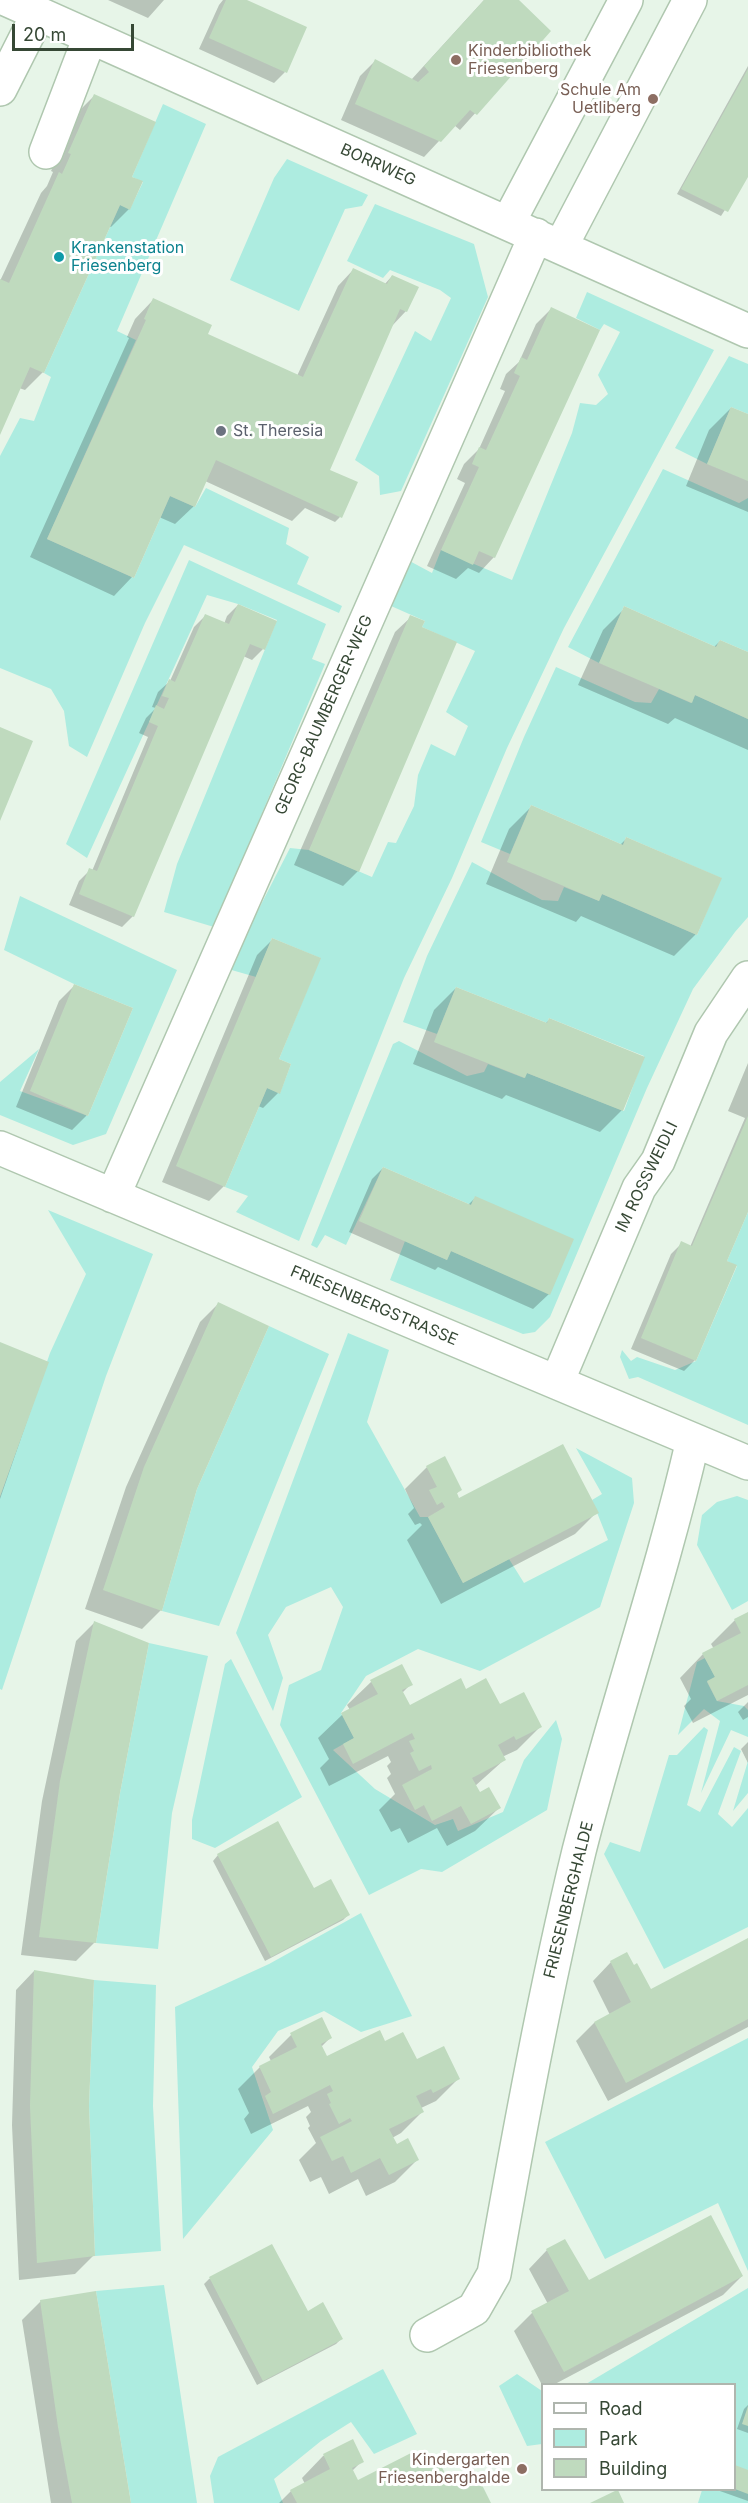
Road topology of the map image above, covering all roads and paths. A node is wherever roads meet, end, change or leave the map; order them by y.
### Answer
1 (8, 0) edge
2 (626, 0) edge
3 (690, 0) edge
4 (38, 14) junction
5 (90, 37) junction
6 (0, 89) edge
7 (46, 152) dead end
8 (535, 235) junction
9 (748, 331) edge
10 (748, 978) edge
11 (0, 1148) edge
12 (113, 1196) junction
13 (556, 1382) junction
14 (693, 1440) junction
15 (748, 1463) edge
16 (426, 2335) dead end

1 - 4 street, BORRWEG
2 - 8 street
3 - 8 street
4 - 5 street, BORRWEG
4 - 6 street
5 - 7 street
5 - 8 street, BORRWEG
8 - 9 street, BORRWEG
8 - 12 street, GEORG-BAUMBERGER-WEG
10 - 13 street, IM ROSSWEIDLI
11 - 12 street, FRIESENBERGSTRASSE
12 - 13 street, FRIESENBERGSTRASSE
13 - 14 street, FRIESENBERGSTRASSE
14 - 15 street, FRIESENBERGSTRASSE
14 - 16 street, FRIESENBERGHALDE

